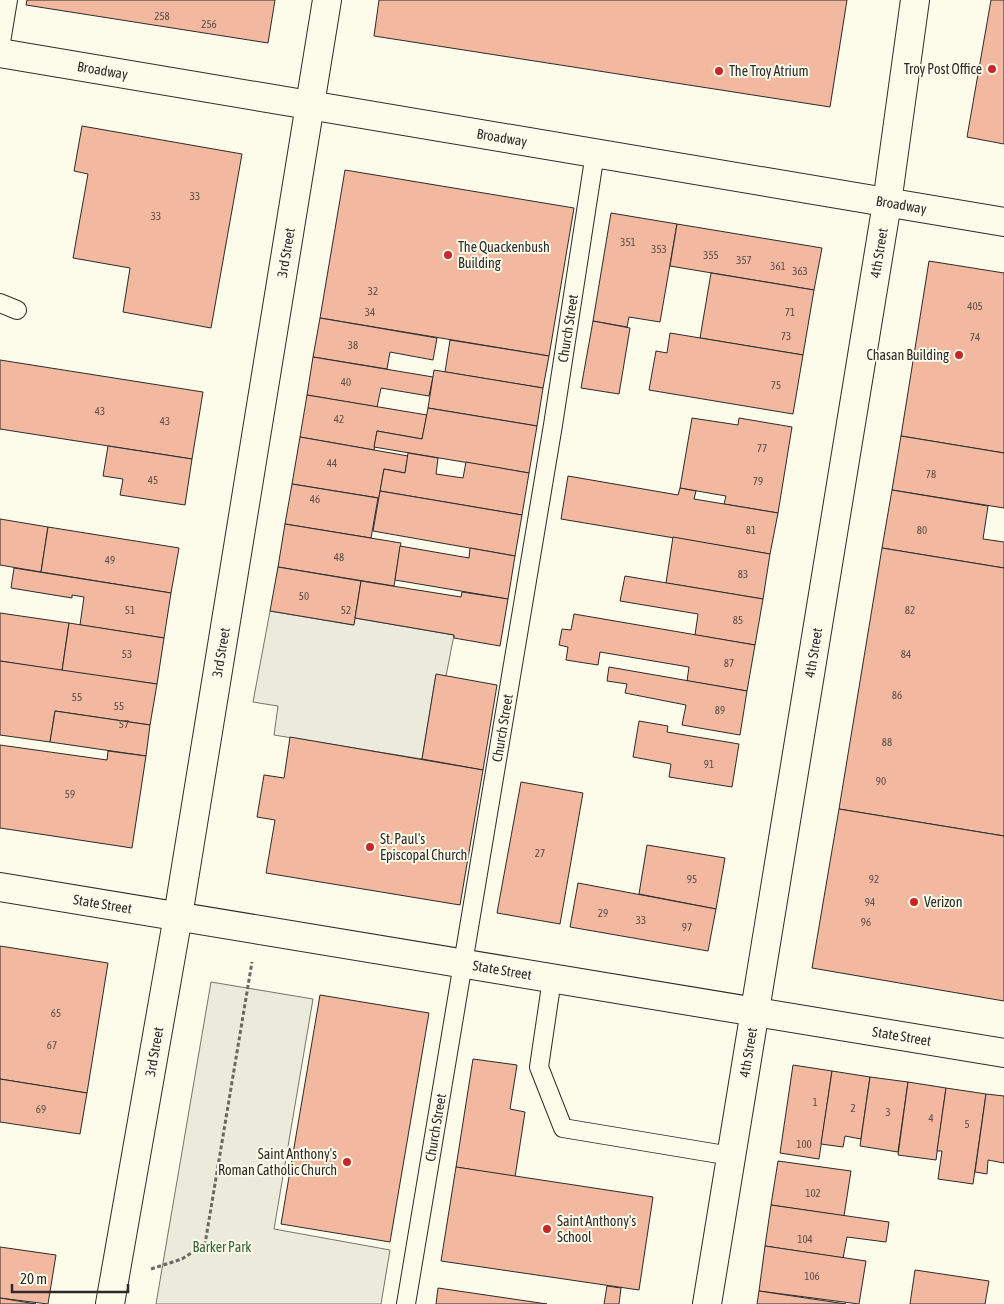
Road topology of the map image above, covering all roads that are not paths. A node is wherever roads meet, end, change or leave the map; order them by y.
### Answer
1 (8, 0) edge
2 (326, 0) edge
3 (915, 0) edge
4 (0, 48) edge
5 (0, 53) edge
6 (311, 105) junction
7 (596, 153) junction
8 (887, 203) junction
9 (1004, 222) edge
10 (0, 303) edge
11 (17, 310) dead end
12 (0, 887) edge
13 (178, 916) junction
14 (463, 964) junction
15 (552, 978) junction
16 (755, 1012) junction
17 (1004, 1053) edge
18 (731, 1156) junction
19 (112, 1292) edge
20 (406, 1304) edge
21 (707, 1304) edge

1 - 4 lane
2 - 6 main road, 3rd Street
3 - 8 main road, 4th Street
5 - 6 main road, Broadway
6 - 7 main road, Broadway
6 - 13 main road, 3rd Street
7 - 8 main road, Broadway
7 - 14 lane, Church Street
8 - 9 main road, Broadway
8 - 16 main road, 4th Street
10 - 11 lane
12 - 13 main road, State Street
13 - 14 main road, State Street
13 - 19 main road, 3rd Street
14 - 15 main road, State Street
14 - 20 lane, Church Street
15 - 16 main road, State Street
15 - 18 lane
16 - 17 main road, State Street
16 - 18 main road, 4th Street
18 - 21 main road, 4th Street

